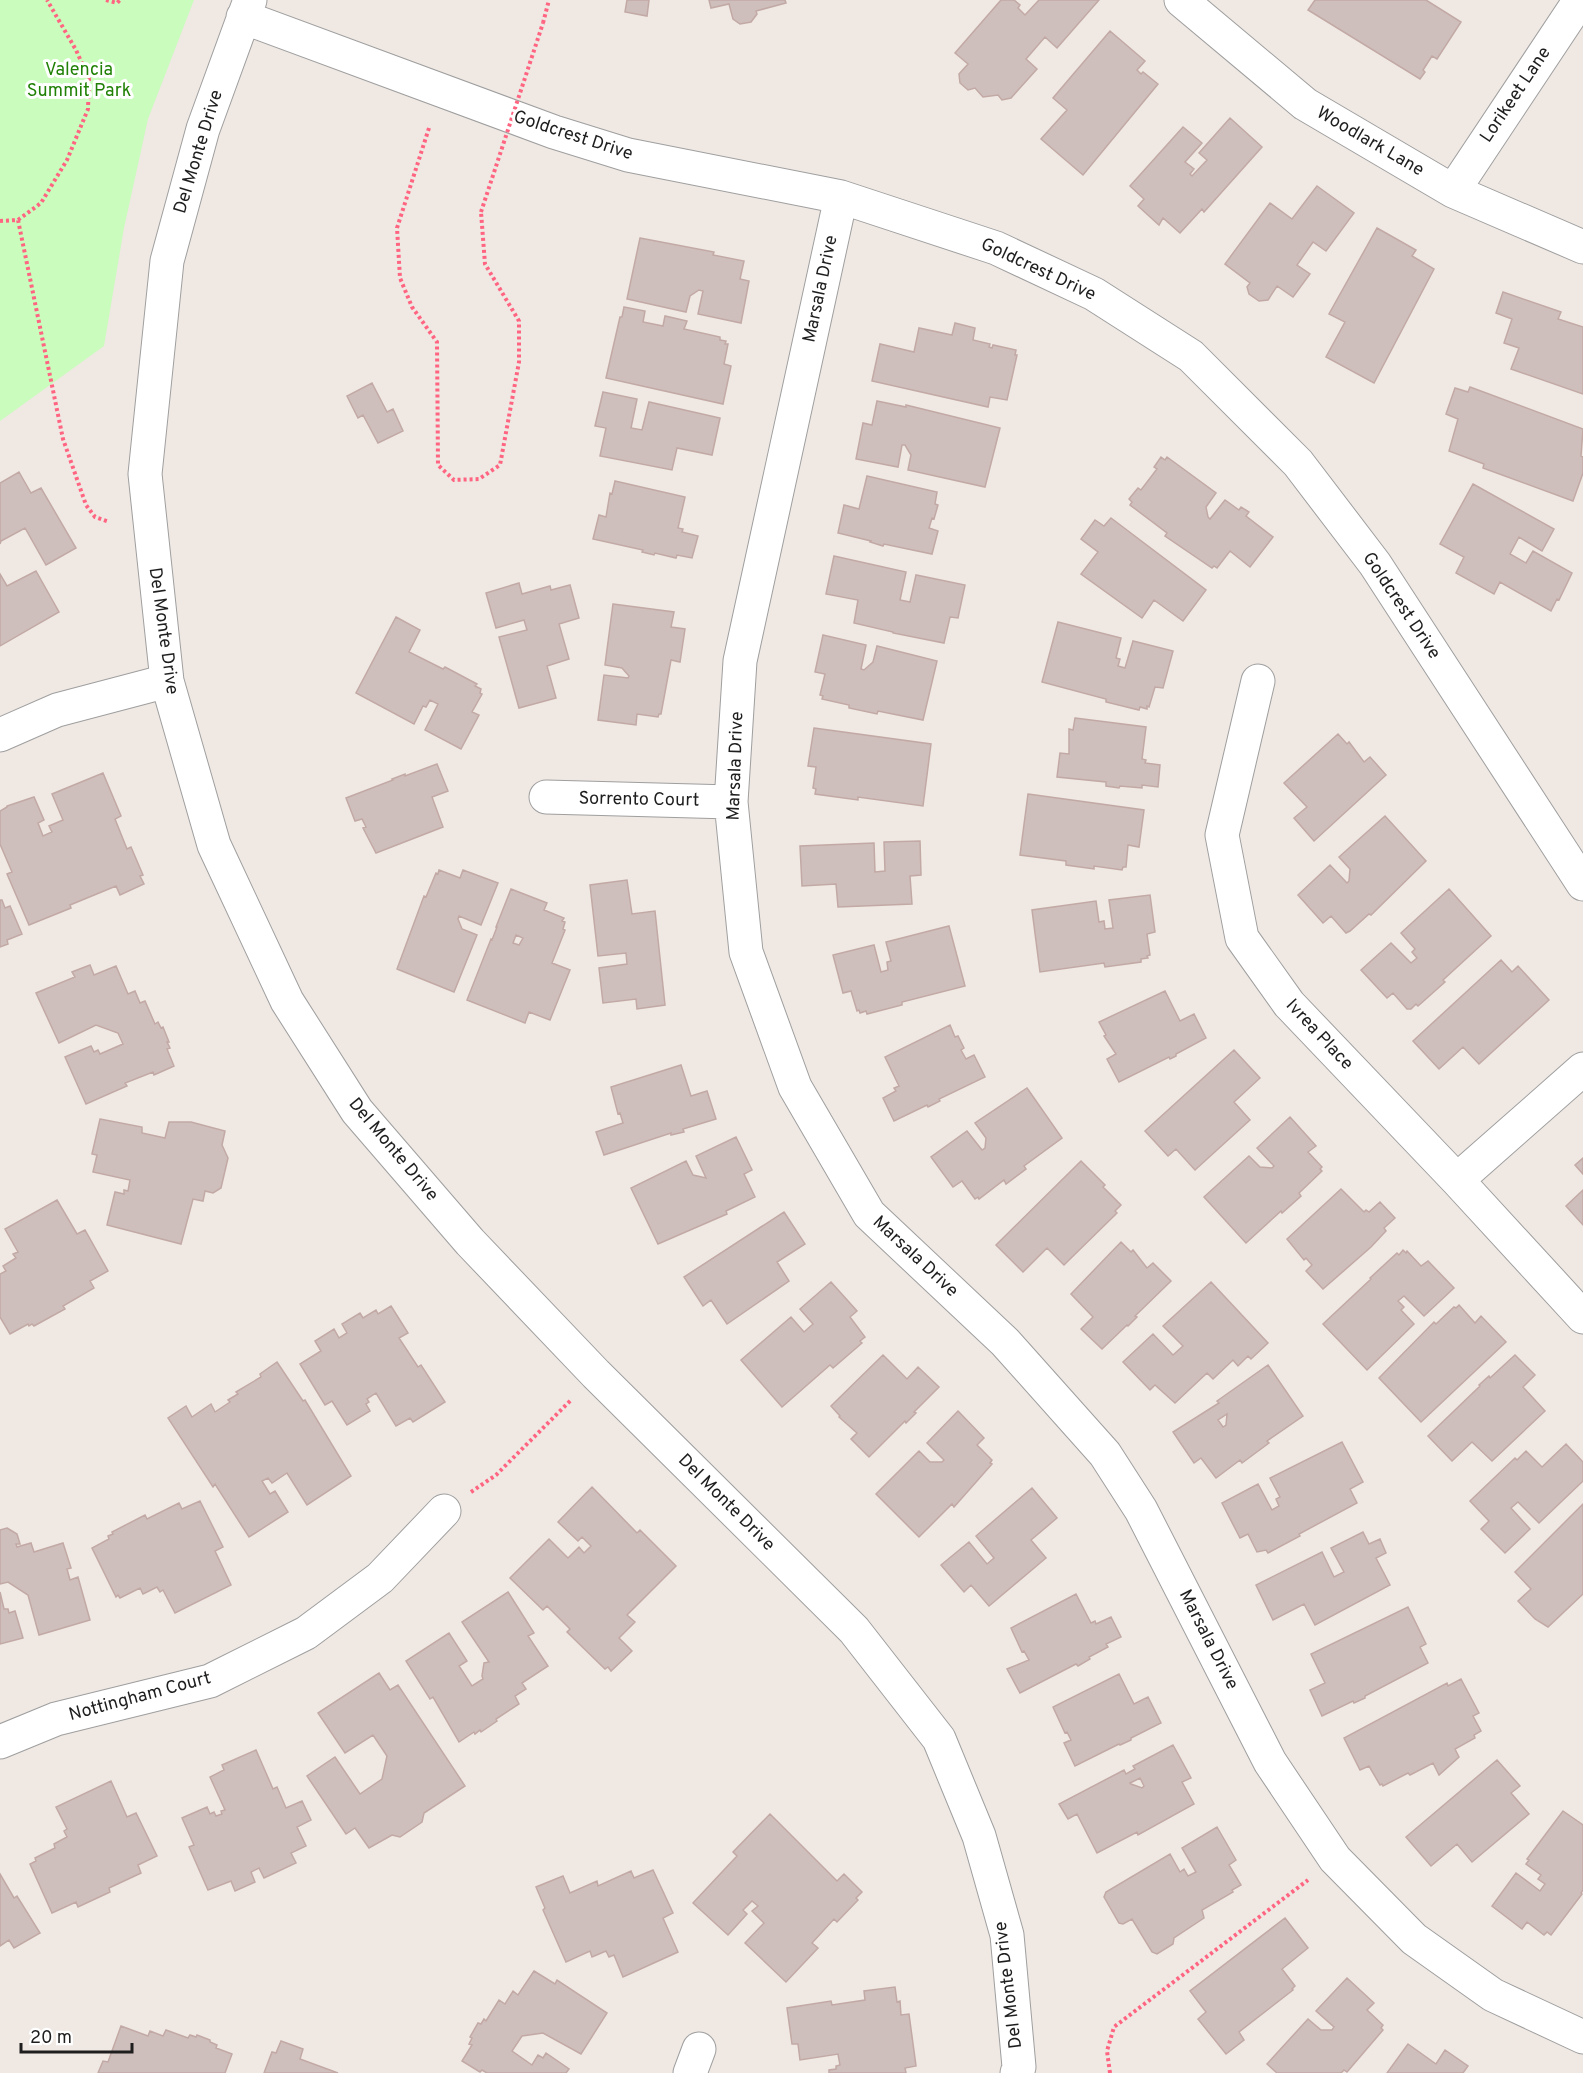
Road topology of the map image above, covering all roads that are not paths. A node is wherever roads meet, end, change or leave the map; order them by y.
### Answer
1 (1181, 0) edge
2 (1580, 0) edge
3 (247, 9) edge
4 (1453, 191) junction
5 (841, 197) junction
6 (1583, 247) edge
7 (167, 681) junction
8 (1258, 681) dead end
9 (0, 735) edge
10 (546, 797) dead end
11 (731, 802) junction
12 (1583, 884) edge
13 (1583, 1069) edge
14 (1457, 1180) junction
15 (1583, 1317) edge
16 (444, 1511) road end
17 (0, 1742) edge
18 (1583, 2037) edge
19 (1017, 2073) edge

1 - 4 street, Woodlark Lane
2 - 4 street, Lorikeet Lane
3 - 5 street, Goldcrest Drive
3 - 7 street, Del Monte Drive
4 - 6 street, Woodlark Lane
5 - 11 street, Marsala Drive
5 - 12 street, Goldcrest Drive
7 - 9 street
7 - 19 street, Del Monte Drive
8 - 14 street, Ivrea Place
10 - 11 street, Sorrento Court
11 - 18 street, Marsala Drive
13 - 14 street
14 - 15 street, Ivrea Place
16 - 17 street, Nottingham Court

